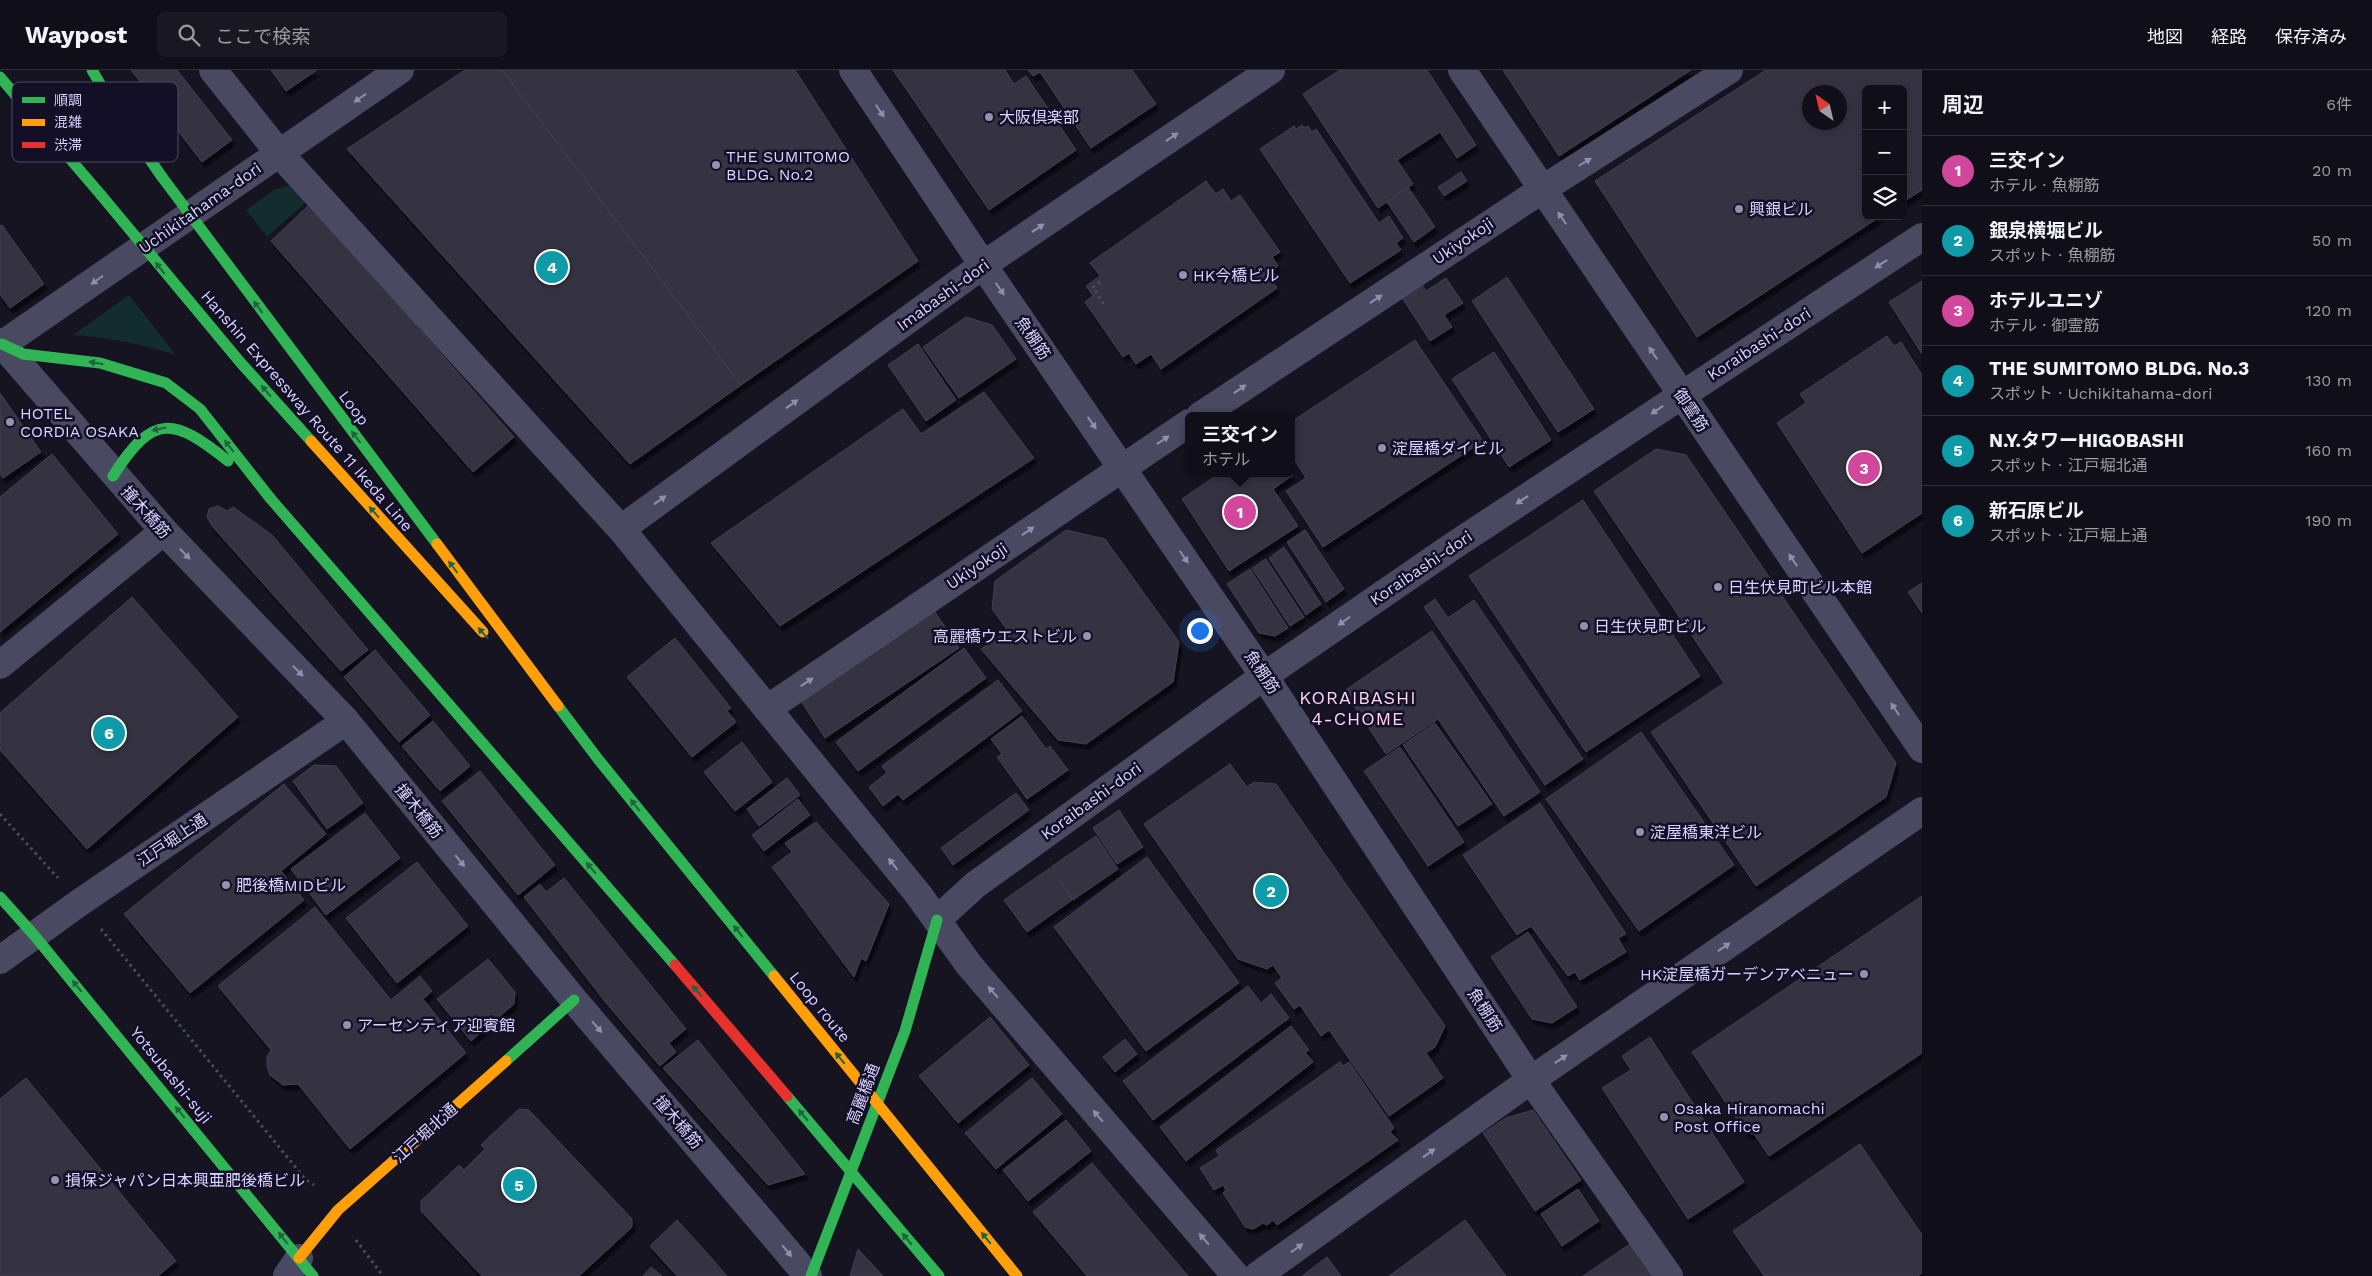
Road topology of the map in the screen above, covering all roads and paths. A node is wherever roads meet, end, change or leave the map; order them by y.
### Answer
1 (92, 70) edge
2 (213, 70) edge
3 (400, 70) edge
4 (853, 70) edge
5 (1271, 70) edge
6 (1462, 70) edge
7 (1730, 70) edge
8 (0, 77) edge
9 (99, 82) edge
10 (12, 90) edge
11 (279, 153) junction
12 (75, 162) edge
13 (152, 162) edge
14 (1543, 189) junction
15 (1922, 237) edge
16 (983, 265) junction
17 (1100, 282) dead end
18 (1105, 306) dead end
19 (4, 348) edge
20 (1680, 395) junction
21 (1206, 412) edge
22 (1185, 426) edge
23 (1122, 467) junction
24 (114, 476) junction
25 (270, 498) junction
26 (621, 529) junction
27 (164, 532) junction
28 (492, 643) dead end
29 (0, 665) edge
30 (512, 665) dead end
31 (1264, 676) junction
32 (767, 709) junction
33 (346, 722) junction
34 (1922, 749) edge
35 (598, 759) junction
36 (1922, 811) edge
37 (0, 814) edge
38 (0, 897) edge
39 (79, 903) junction
40 (937, 920) junction
41 (34, 935) junction
42 (0, 960) edge
43 (574, 1000) junction
44 (1531, 1080) junction
45 (318, 1188) dead end
46 (354, 1236) dead end
47 (300, 1270) edge
48 (383, 1276) edge
49 (809, 1276) edge
50 (939, 1276) edge
51 (1017, 1276) edge
52 (1236, 1276) edge
53 (1257, 1276) edge
54 (1670, 1276) edge

9 -> 1 main road, Loop, bridge
2 - 11 street
3 -> 11 street, Uchikitahama-dori
4 -> 16 street, 魚棚筋
16 -> 5 street, Imabashi-dori
6 - 14 street, 御霊筋
14 -> 7 street, Ukiyokoji
10 -> 8 main road, Hanshin Expressway Route 11 Ikeda Line, bridge
11 -> 19 street, Uchikitahama-dori
11 - 26 street
28 -> 12 main road, Hanshin Expressway Route 11 Ikeda Line, bridge
35 -> 13 main road, Loop, bridge
20 -> 14 street, 御霊筋
21 -> 14 street, Ukiyokoji
15 -> 20 street, Koraibashi-dori
16 -> 23 street, 魚棚筋
26 -> 16 street, Imabashi-dori
17 - 18 path
19 - 24 street, 撞木橋筋
25 -> 19 main road
20 -> 31 street, Koraibashi-dori
34 -> 20 street, 御霊筋
23 -> 22 street, Ukiyokoji
23 -> 31 street, 魚棚筋
32 -> 23 street, Ukiyokoji
25 -> 24 main road
24 - 27 street, 撞木橋筋
50 -> 25 main road, bridge
26 - 32 street
27 - 29 street
27 -> 33 street, 撞木橋筋
30 - 35 main road, bridge
31 - 40 street, Koraibashi-dori
31 - 44 street, 魚棚筋
40 -> 32 street
33 - 39 street, 江戸堀上通
33 -> 43 street, 撞木橋筋
51 -> 35 main road, Loop route, bridge
44 -> 36 street
37 - 39 path
38 - 41 main road, Yotsubashi-suji
39 - 41 street, 江戸堀上通
39 - 45 path
40 - 49 main road, 高麗橋通
52 -> 40 street
41 - 42 street, 江戸堀上通
47 -> 41 main road, Yotsubashi-suji
43 - 47 main road, 江戸堀北通
43 -> 49 street, 撞木橋筋
53 -> 44 street
44 - 54 street, 魚棚筋
46 - 48 path

